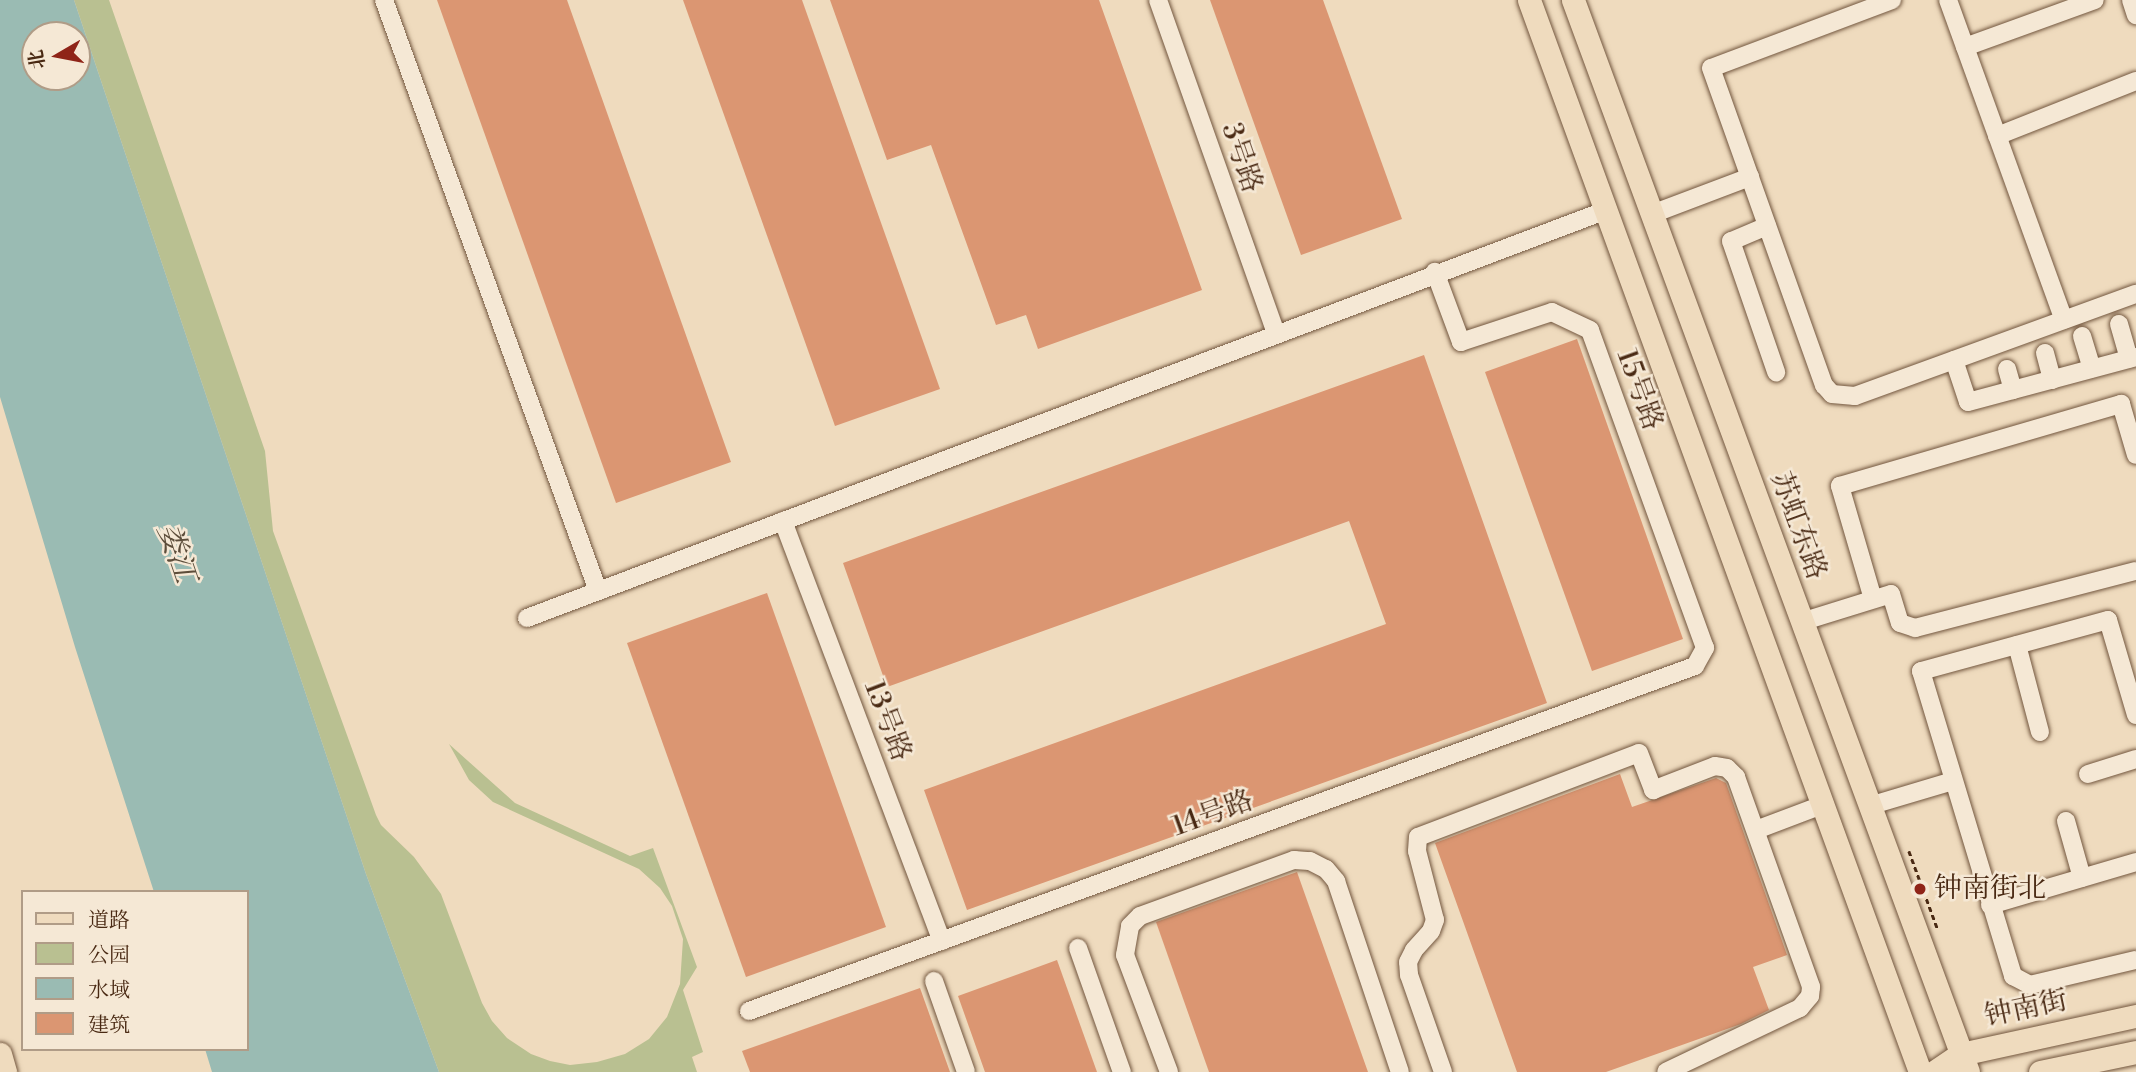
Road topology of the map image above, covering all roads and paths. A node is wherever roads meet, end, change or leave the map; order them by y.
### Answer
1 (384, 0) edge
2 (1158, 0) edge
3 (1528, 0) edge
4 (1573, 0) edge
5 (1892, 0) edge
6 (1948, 0) edge
7 (2095, 0) edge
8 (2131, 0) edge
9 (2136, 15) edge
10 (1965, 47) junction
11 (2136, 81) edge
12 (1997, 136) junction
13 (1750, 177) junction
14 (1604, 211) junction
15 (1651, 214) junction
16 (1768, 226) junction
17 (1436, 272) junction
18 (2136, 294) edge
19 (2064, 320) junction
20 (2119, 324) dead end
21 (1276, 334) junction
22 (2082, 336) dead end
23 (2045, 353) dead end
24 (2133, 358) edge
25 (1954, 360) junction
26 (2007, 369) dead end
27 (2092, 369) junction
28 (1776, 372) dead end
29 (2052, 380) junction
30 (2013, 390) junction
31 (2136, 455) edge
32 (783, 521) junction
33 (2136, 571) edge
34 (598, 591) junction
35 (1873, 599) junction
36 (527, 618) dead end
37 (1801, 622) junction
38 (2017, 645) junction
39 (1695, 666) joint
40 (2136, 715) edge
41 (2040, 732) dead end
42 (2136, 759) edge
43 (2088, 774) dead end
44 (1953, 781) junction
45 (1822, 805) junction
46 (1868, 806) junction
47 (2066, 821) dead end
48 (1756, 830) junction
49 (2136, 862) edge
50 (2082, 878) junction
51 (1990, 905) junction
52 (942, 941) junction
53 (1078, 948) dead end
54 (2136, 960) edge
55 (934, 981) dead end
56 (749, 1011) dead end
57 (2136, 1016) edge
58 (2136, 1052) edge
59 (0, 1054) edge
60 (1964, 1063) edge
61 (5, 1072) edge
62 (966, 1072) edge
63 (1122, 1072) edge
64 (1169, 1072) edge
65 (1401, 1072) edge
66 (1443, 1072) edge
67 (1669, 1072) edge
68 (1920, 1072) edge
69 (1934, 1072) edge
70 (2040, 1072) edge

1 - 34 lane
2 - 21 lane, 3号路
3 - 14 main road
4 - 15 main road, 苏虹东路
5 - 13 lane
6 - 10 lane
7 - 10 lane
8 - 9 lane
10 - 12 lane
11 - 12 lane
12 - 19 lane
13 - 15 lane
13 - 16 lane
14 - 17 lane
14 - 45 main road
15 - 37 main road, 苏虹东路
16 - 25 lane
16 - 28 lane
17 - 21 lane
17 - 39 lane, 15号路
18 - 19 lane
19 - 25 lane
20 - 24 lane
21 - 32 lane
22 - 27 lane
23 - 29 lane
24 - 27 lane
25 - 30 lane
26 - 30 lane
27 - 29 lane
29 - 30 lane
31 - 35 lane
32 - 34 lane
32 - 52 lane, 13号路
33 - 35 lane
34 - 36 lane
35 - 37 lane
37 - 46 main road, 苏虹东路
38 - 40 lane
38 - 41 lane
38 - 44 lane
39 - 52 lane, 14号路
42 - 43 lane
44 - 46 lane
44 - 51 lane
45 - 48 lane
45 - 68 main road
46 - 60 main road, 苏虹东路
47 - 50 lane
48 - 66 lane
48 - 67 lane
49 - 50 lane
50 - 51 lane
51 - 54 lane
52 - 56 lane, 14号路
53 - 63 lane
55 - 62 lane
57 - 60 main road, 钟南街
58 - 70 main road
59 - 61 main road
60 - 69 main road, 钟南街
64 - 65 lane

